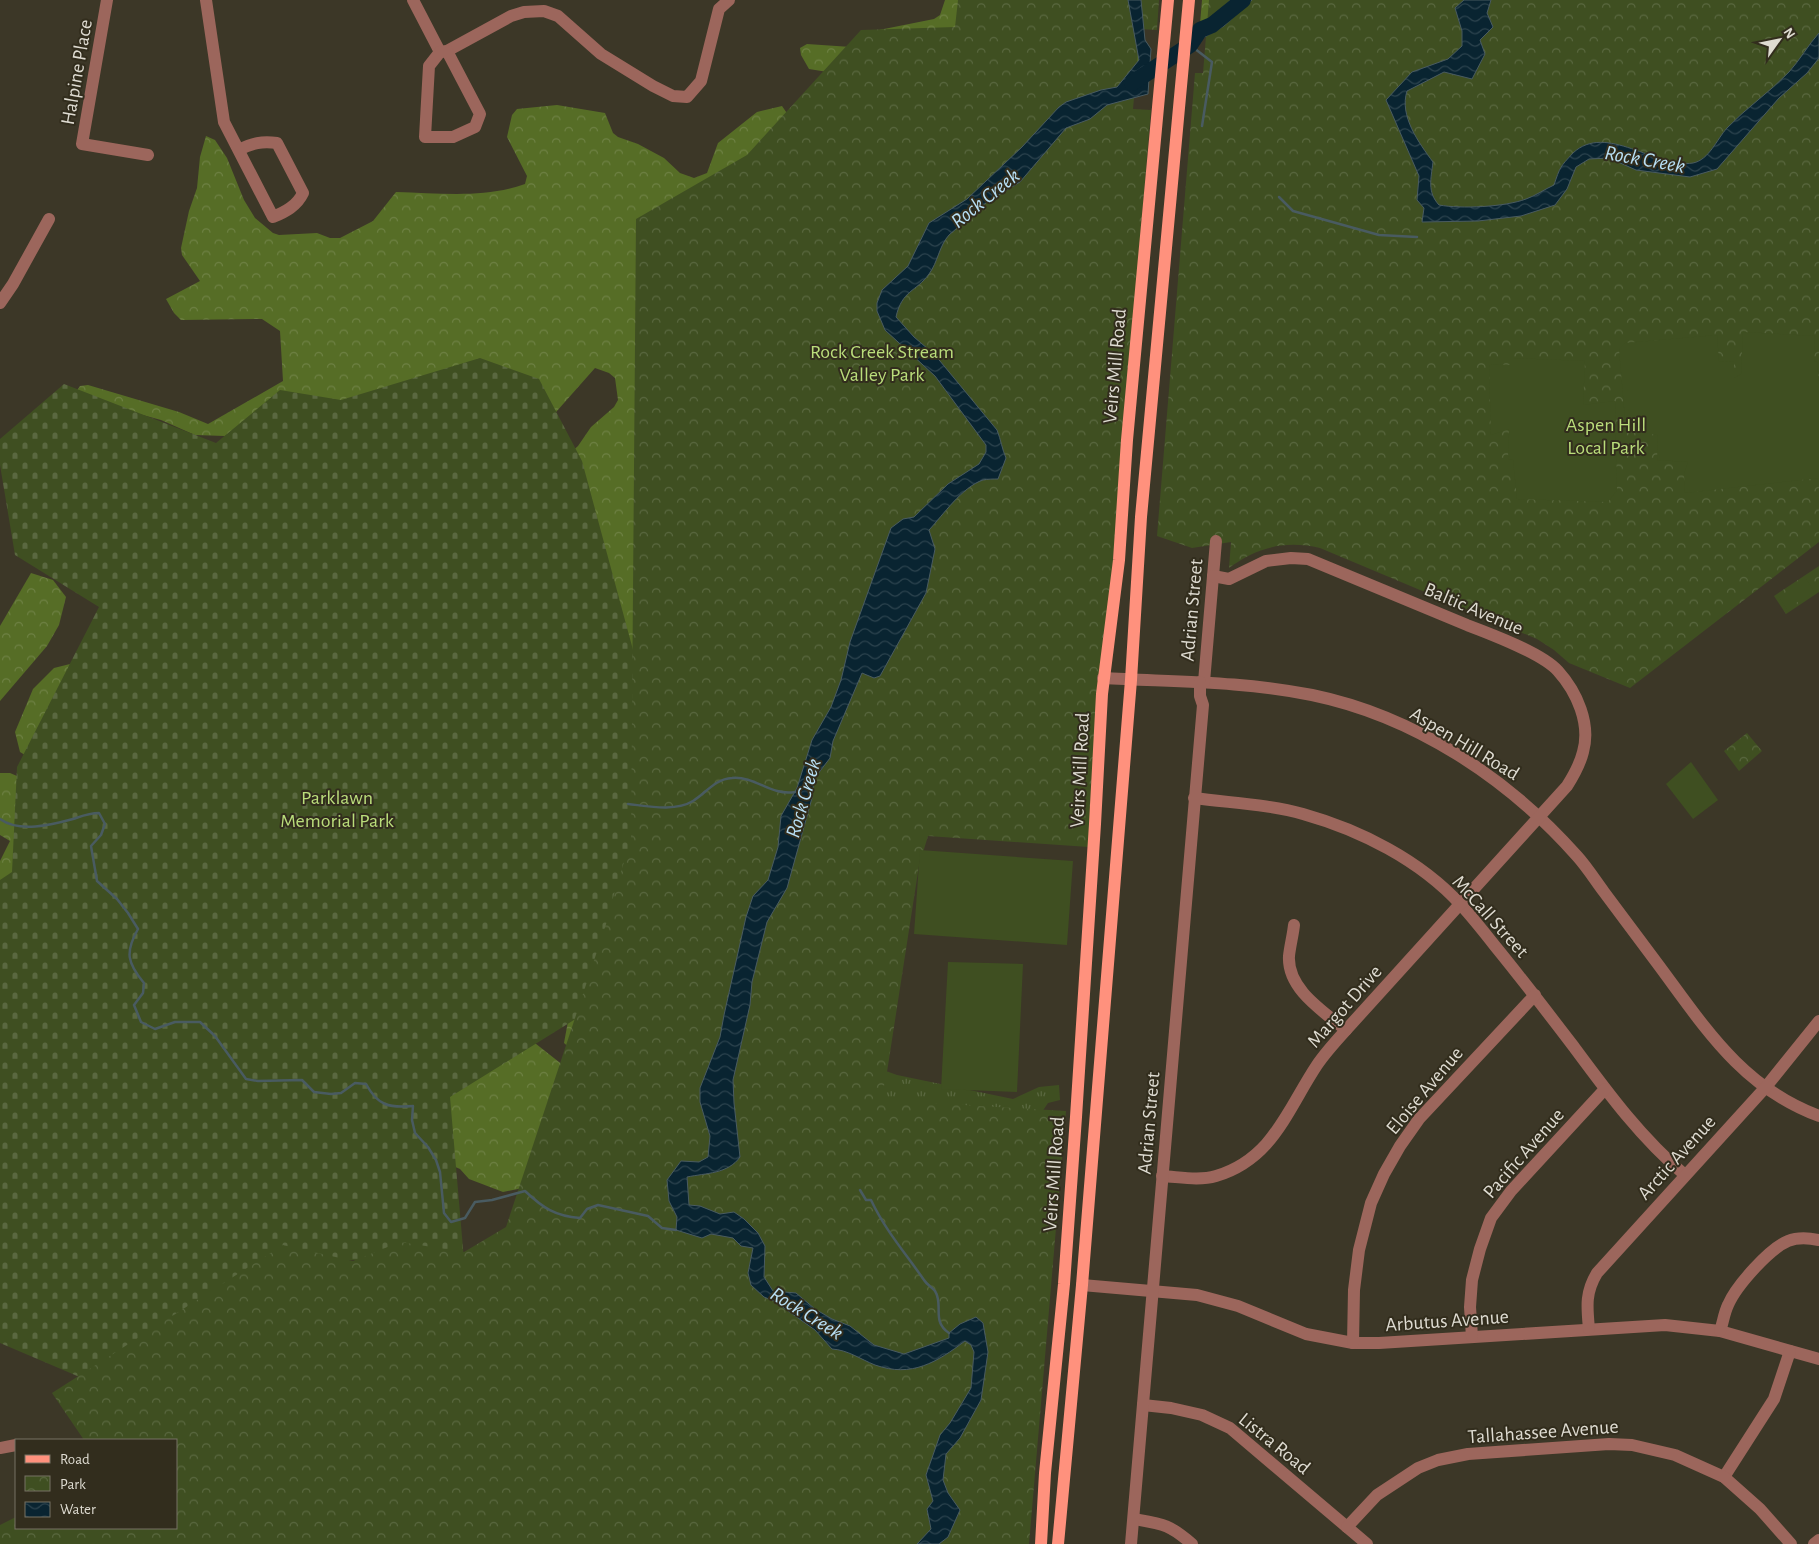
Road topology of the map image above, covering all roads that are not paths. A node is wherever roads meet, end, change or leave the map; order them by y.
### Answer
1 (107, 0) edge
2 (206, 0) edge
3 (413, 0) edge
4 (729, 0) edge
5 (1168, 0) edge
6 (1189, 0) edge
7 (444, 52) junction
8 (239, 150) junction
9 (148, 155) dead end
10 (49, 219) dead end
11 (0, 303) edge
12 (1216, 541) dead end
13 (1213, 576) junction
14 (1104, 678) junction
15 (1131, 680) junction
16 (1204, 682) junction
17 (1194, 798) junction
18 (1539, 818) junction
19 (1461, 904) junction
20 (1294, 925) dead end
21 (1535, 995) junction
22 (1819, 1021) edge
23 (1346, 1030) junction
24 (1765, 1088) junction
25 (1605, 1089) junction
26 (1819, 1116) edge
27 (1685, 1175) junction
28 (1162, 1176) junction
29 (1819, 1240) edge
30 (1082, 1285) junction
31 (1152, 1291) junction
32 (1589, 1329) junction
33 (1720, 1331) junction
34 (1059, 1334) junction
35 (1077, 1337) junction
36 (1472, 1337) junction
37 (1353, 1343) junction
38 (1790, 1351) junction
39 (1819, 1359) edge
40 (1143, 1405) junction
41 (15, 1445) edge
42 (0, 1448) edge
43 (1724, 1477) junction
44 (1134, 1519) junction
45 (1347, 1527) junction
46 (1819, 1540) edge
47 (1041, 1543) edge
48 (1058, 1544) edge
49 (1131, 1544) edge
50 (1192, 1544) edge
51 (1367, 1544) edge
52 (1791, 1544) edge
53 (1814, 1544) edge

1 - 9 street, Halpine Place
2 - 8 street
3 - 7 street
4 - 7 street
5 - 14 main road, Veirs Mill Road
6 - 15 main road, Veirs Mill Road
7 - 7 street
8 - 8 street
10 - 11 street
12 - 13 street, Adrian Street
13 - 16 street, Adrian Street
13 - 18 street, Baltic Avenue
14 - 15 street, Aspen Hill Road
14 - 34 main road, Veirs Mill Road
15 - 16 street, Aspen Hill Road
15 - 30 main road, Veirs Mill Road
16 - 17 street, Adrian Street
16 - 18 street, Aspen Hill Road
17 - 19 street, McCall Street
17 - 28 street, Adrian Street
18 - 19 street, Margot Drive
18 - 24 street, Aspen Hill Road
19 - 21 street, McCall Street
19 - 23 street, Margot Drive
20 - 23 street
21 - 25 street, McCall Street
21 - 37 street, Eloise Avenue
22 - 24 street, Arctic Avenue
23 - 28 street, Margot Drive
24 - 26 street, Aspen Hill Road
24 - 27 street, Arctic Avenue
25 - 27 street, McCall Street
25 - 36 street, Pacific Avenue
27 - 32 street, Arctic Avenue
28 - 31 street, Adrian Street
29 - 33 street
30 - 31 street, Arbutus Avenue
30 - 35 main road, Veirs Mill Road
31 - 37 street, Arbutus Avenue
31 - 40 street, Adrian Street
32 - 33 street, Arbutus Avenue
32 - 36 street, Arbutus Avenue
33 - 38 street, Arbutus Avenue
34 - 35 main road
34 - 47 main road, Veirs Mill Road
35 - 48 main road, Veirs Mill Road
36 - 37 street, Arbutus Avenue
38 - 39 street, Arbutus Avenue
38 - 43 street
40 - 44 street, Adrian Street
40 - 45 street, Listra Road
41 - 42 street
43 - 45 street, Tallahassee Avenue
43 - 52 street, Tallahassee Avenue
44 - 49 street, Adrian Street
44 - 50 street
45 - 51 street, Listra Road
46 - 53 street
47 - 48 main road

